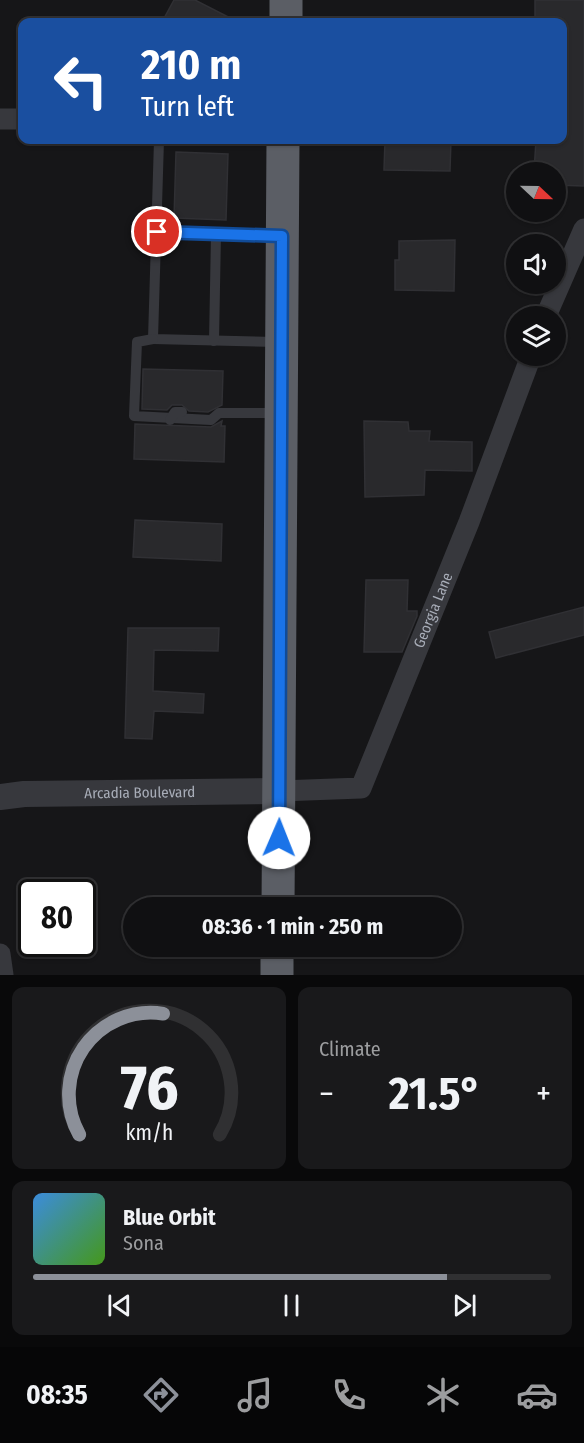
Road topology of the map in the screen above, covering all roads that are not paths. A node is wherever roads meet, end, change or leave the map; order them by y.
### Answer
1 (286, 0) edge
2 (286, 18) edge
3 (0, 119) edge
4 (18, 119) edge
5 (159, 144) edge
6 (283, 144) edge
7 (584, 229) edge
8 (157, 232) junction
9 (216, 234) junction
10 (282, 236) junction
11 (550, 306) edge
12 (153, 339) junction
13 (214, 341) junction
14 (281, 343) junction
15 (527, 366) edge
16 (182, 412) dead end
17 (279, 413) junction
18 (170, 420) junction
19 (280, 791) junction
20 (0, 798) edge
21 (278, 897) edge
22 (0, 954) edge
23 (277, 957) edge
24 (3, 975) edge
25 (277, 975) edge

1 - 2 highway
3 - 4 street
5 - 8 lane
6 - 10 highway
7 - 11 street
8 - 9 lane
8 - 12 lane
9 - 10 lane
9 - 13 lane
10 - 14 highway
12 - 13 lane
12 - 18 lane
13 - 14 lane
14 - 17 highway
15 - 19 street, Georgia Lane
16 - 18 lane
17 - 18 lane
17 - 19 highway
19 - 20 street, Arcadia Boulevard
19 - 21 highway
22 - 24 street
23 - 25 highway

